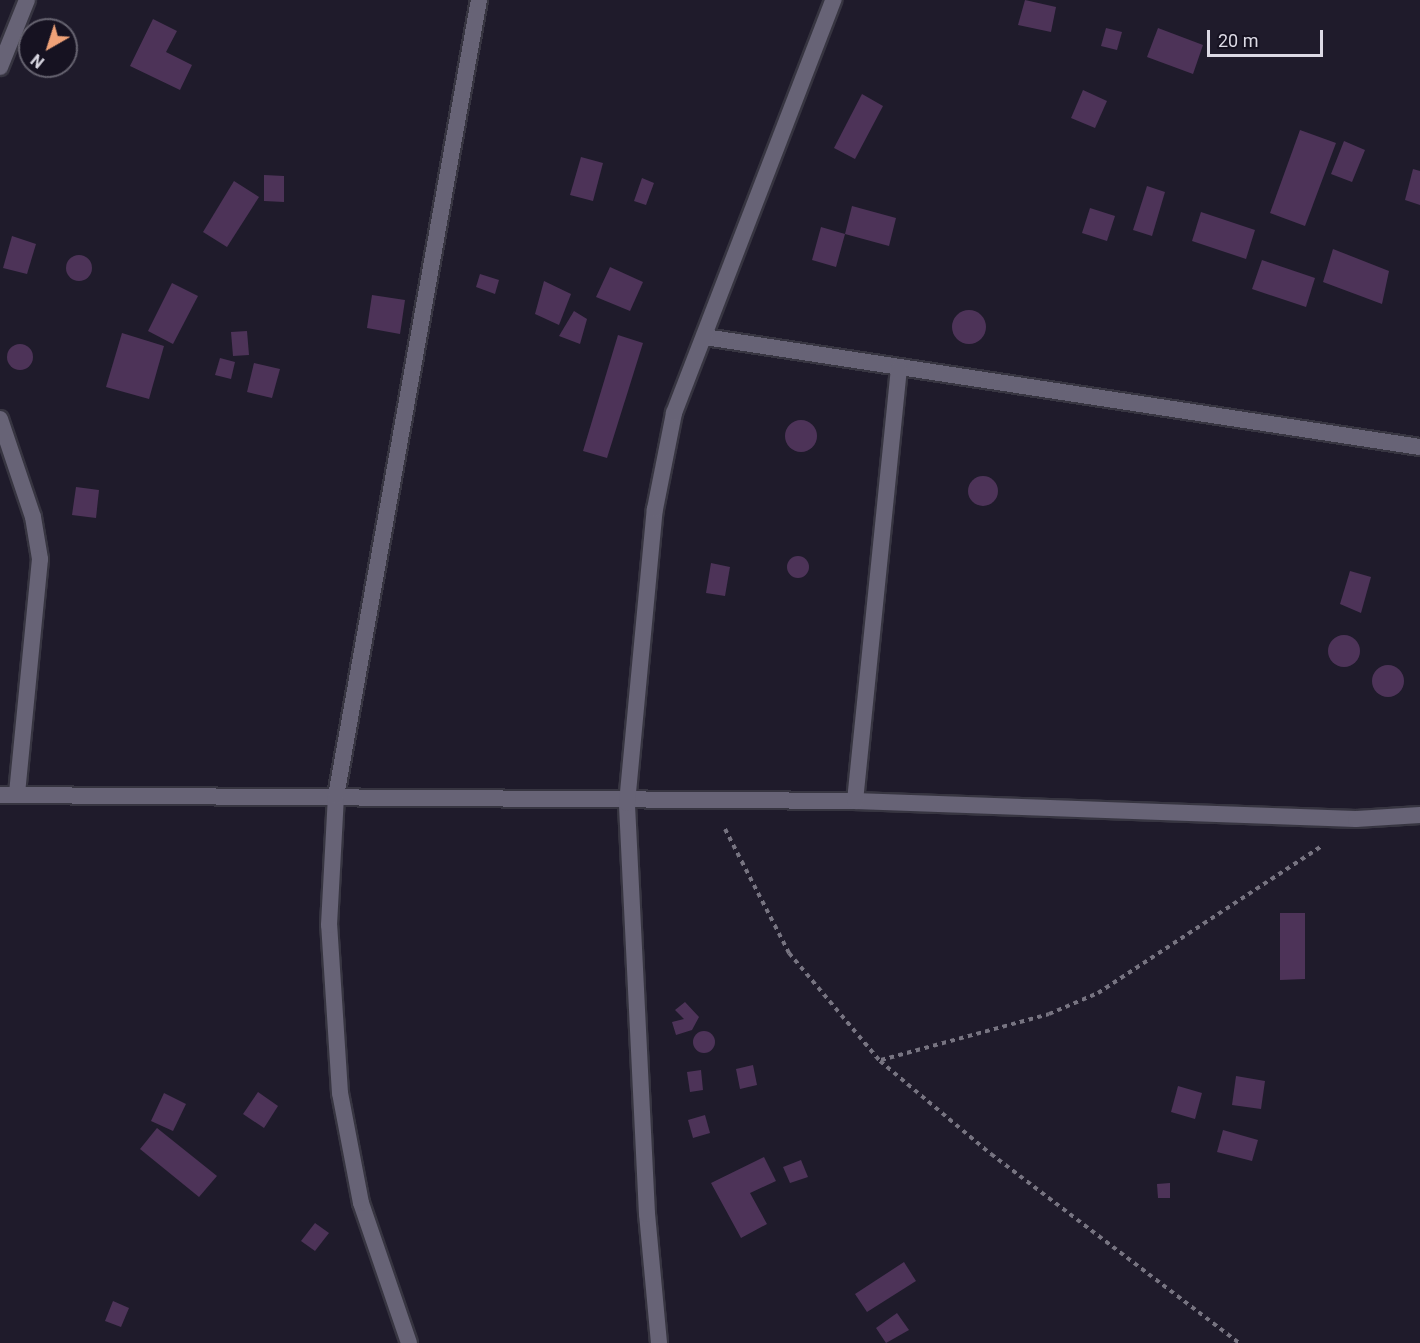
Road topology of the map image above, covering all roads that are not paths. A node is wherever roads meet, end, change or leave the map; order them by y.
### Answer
1 (27, 0) edge
2 (479, 0) edge
3 (833, 0) edge
4 (0, 67) edge
5 (705, 337) junction
6 (899, 368) junction
7 (0, 419) edge
8 (1420, 447) edge
9 (0, 795) edge
10 (17, 795) junction
11 (336, 796) junction
12 (855, 801) junction
13 (627, 803) junction
14 (1420, 815) edge
15 (410, 1343) edge
16 (659, 1343) edge

1 - 4 street
2 - 11 street
3 - 5 street
5 - 6 street
5 - 13 street
6 - 8 street
6 - 12 street
7 - 10 street
9 - 10 street
10 - 11 street
11 - 13 street
11 - 15 street
12 - 13 street
12 - 14 street
13 - 16 street

